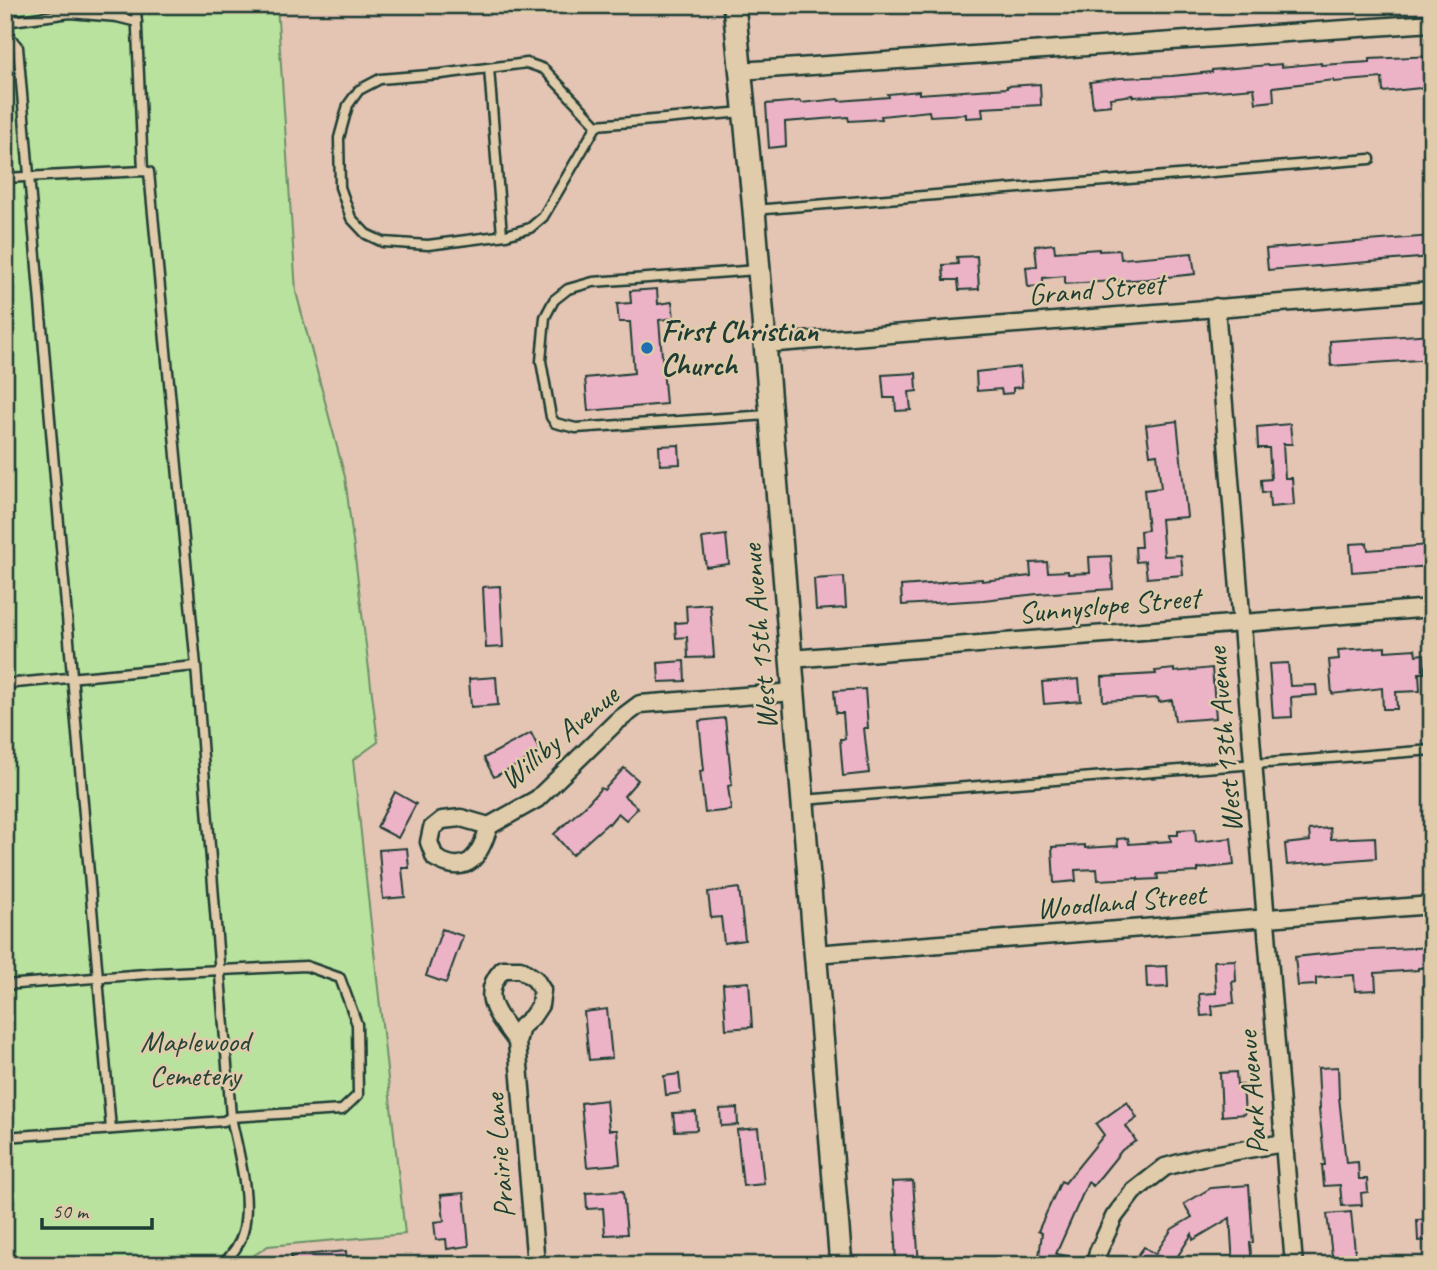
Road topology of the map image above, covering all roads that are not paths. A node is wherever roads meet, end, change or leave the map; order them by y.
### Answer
1 (136, 5) edge
2 (734, 5) edge
3 (6, 22) edge
4 (137, 22) junction
5 (1432, 23) edge
6 (489, 68) junction
7 (740, 71) junction
8 (743, 112) junction
9 (597, 125) junction
10 (1370, 159) dead end
11 (143, 171) junction
12 (30, 177) junction
13 (5, 178) edge
14 (754, 210) junction
15 (502, 235) junction
16 (759, 270) junction
17 (1432, 290) edge
18 (1216, 307) junction
19 (765, 344) junction
20 (771, 415) junction
21 (1432, 608) edge
22 (1242, 622) junction
23 (791, 659) junction
24 (196, 666) junction
25 (73, 678) junction
26 (5, 684) edge
27 (794, 692) junction
28 (1432, 751) edge
29 (1254, 764) junction
30 (803, 800) junction
31 (489, 826) dead end
32 (1432, 905) edge
33 (1266, 918) junction
34 (815, 954) junction
35 (220, 970) junction
36 (98, 978) junction
37 (5, 985) edge
38 (517, 1042) dead end
39 (231, 1117) junction
40 (111, 1129) junction
41 (5, 1137) edge
42 (1284, 1143) junction
43 (222, 1265) edge
44 (536, 1265) edge
45 (841, 1265) edge
46 (1095, 1265) edge
47 (1294, 1265) edge

1 - 4 lane
2 - 7 street, West 15th Avenue
3 - 4 lane
3 - 12 lane
4 - 11 lane
5 - 7 street
6 - 9 lane
6 - 15 lane
6 - 15 lane
7 - 8 street, West 15th Avenue
8 - 9 lane
8 - 14 street, West 15th Avenue
9 - 15 lane
10 - 14 lane
11 - 12 lane
11 - 24 lane
12 - 13 lane
12 - 25 lane
14 - 16 street, West 15th Avenue
16 - 19 street, West 15th Avenue
16 - 20 lane
17 - 18 street, Grand Street
18 - 19 street, Grand Street
18 - 22 street, West 13th Avenue
19 - 20 street, West 15th Avenue
20 - 23 street, West 15th Avenue
21 - 22 street, Sunnyslope Street
22 - 23 street, Sunnyslope Street
22 - 29 street, West 13th Avenue
23 - 27 street, West 15th Avenue
24 - 25 lane
24 - 35 lane
25 - 26 lane
25 - 36 lane
27 - 30 street, West 15th Avenue
27 - 31 street, Williby Avenue
28 - 29 lane
29 - 30 lane
29 - 33 street, West 13th Avenue
30 - 34 street, West 15th Avenue
32 - 33 street, Woodland Street
33 - 34 street, Woodland Street
33 - 42 street, Park Avenue
34 - 45 street, West 15th Avenue
35 - 36 lane
35 - 39 lane
35 - 39 lane
36 - 37 lane
36 - 40 lane
38 - 44 street, Prairie Lane
39 - 40 lane
39 - 43 lane
40 - 41 lane
42 - 46 street
42 - 47 street, Park Avenue

